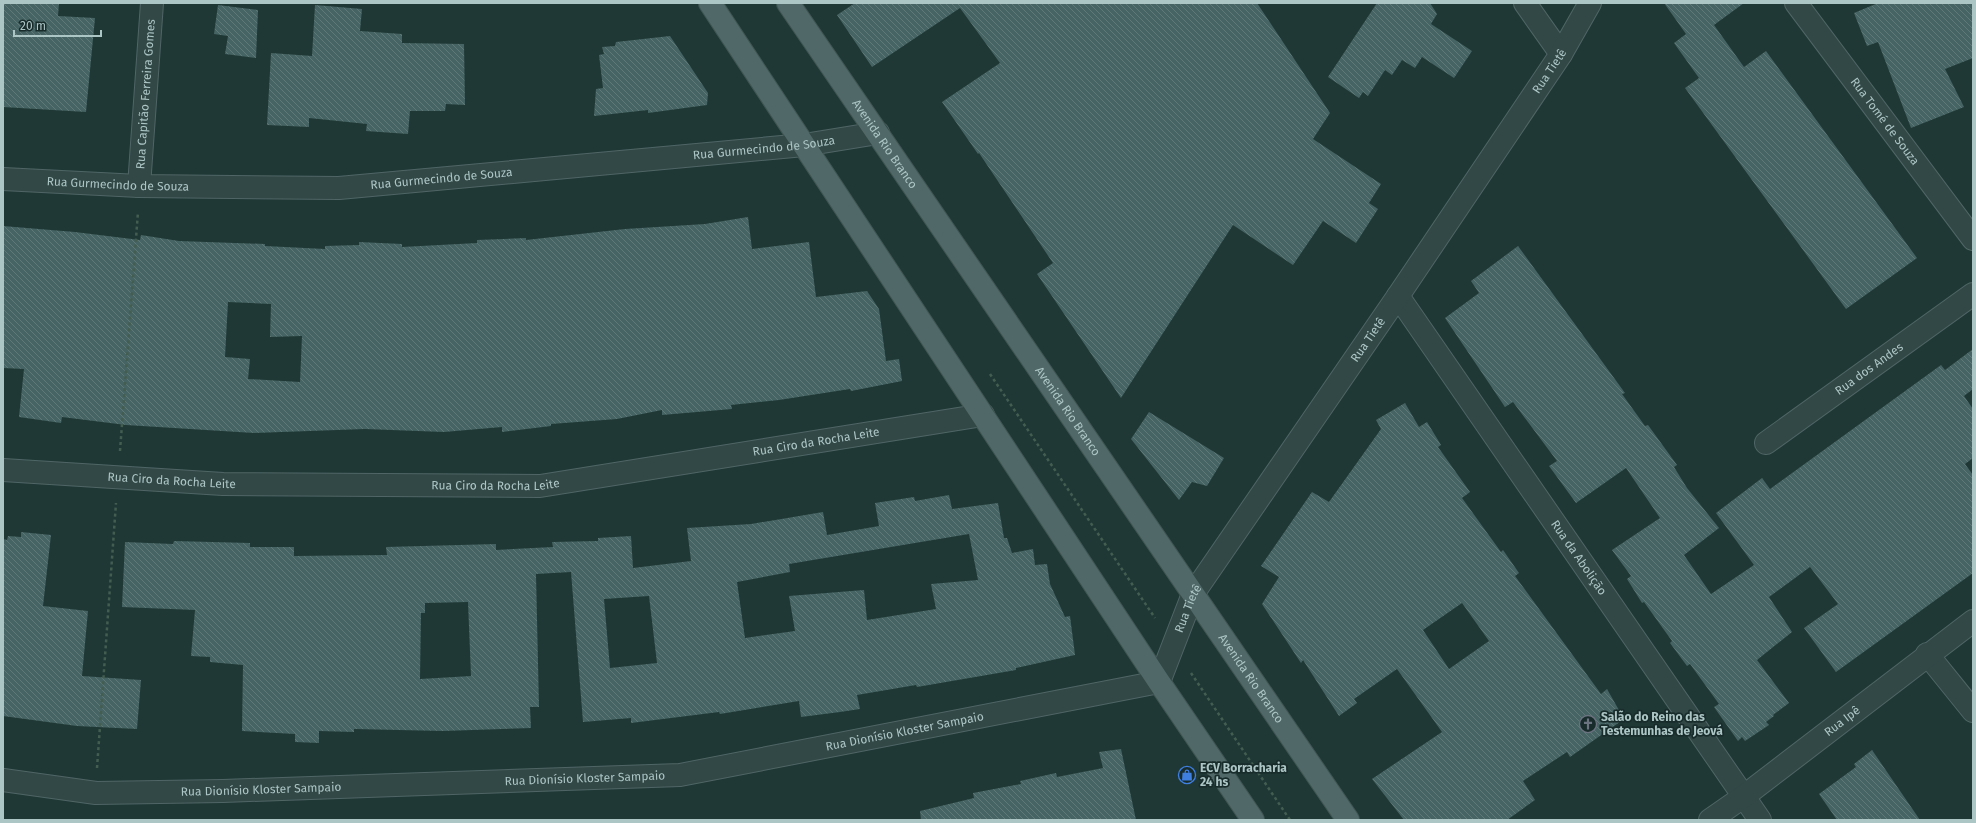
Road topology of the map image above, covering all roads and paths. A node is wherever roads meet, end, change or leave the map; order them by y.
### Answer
1 (152, 3) edge
2 (710, 3) edge
3 (788, 3) edge
4 (1526, 3) edge
5 (1590, 3) edge
6 (1796, 3) edge
7 (1561, 54) junction
8 (878, 133) junction
9 (804, 145) junction
10 (3, 180) edge
11 (139, 186) junction
12 (1973, 239) edge
13 (1973, 294) edge
14 (1398, 296) junction
15 (988, 372) dead end
16 (983, 415) junction
17 (1766, 443) dead end
18 (3, 470) edge
19 (1193, 594) junction
20 (1973, 620) edge
21 (1173, 645) junction
22 (1927, 654) junction
23 (1159, 682) junction
24 (1973, 711) edge
25 (3, 780) edge
26 (1743, 797) junction
27 (1253, 820) edge
28 (1290, 820) edge
29 (1348, 820) edge
30 (1710, 820) edge
31 (1760, 820) edge

1 - 11 street, Rua Capitão Ferreira Gomes
2 - 9 main road
3 - 8 main road, Avenida Rio Branco
4 - 7 street
5 - 7 street, Rua Tietê
6 - 12 street, Rua Tomé de Souza
7 - 14 street, Rua Tietê
8 - 9 street, Rua Gurmecindo de Souza
8 - 19 main road, Avenida Rio Branco
9 - 11 street, Rua Gurmecindo de Souza
9 - 16 main road
10 - 11 street, Rua Gurmecindo de Souza
13 - 17 street, Rua dos Andes
14 - 19 street, Rua Tietê
14 - 26 street, Rua da Abolição
15 - 21 path
16 - 18 street, Rua Ciro da Rocha Leite
16 - 23 main road
19 - 21 street, Rua Tietê
19 - 29 main road, Avenida Rio Branco
20 - 22 street, Rua Ipê
21 - 23 street, Rua Tietê
21 - 28 path
22 - 24 street
22 - 26 street, Rua Ipê
23 - 25 street, Rua Dionísio Kloster Sampaio
23 - 27 main road
26 - 30 street, Rua Ipê
26 - 31 street, Rua da Abolição

